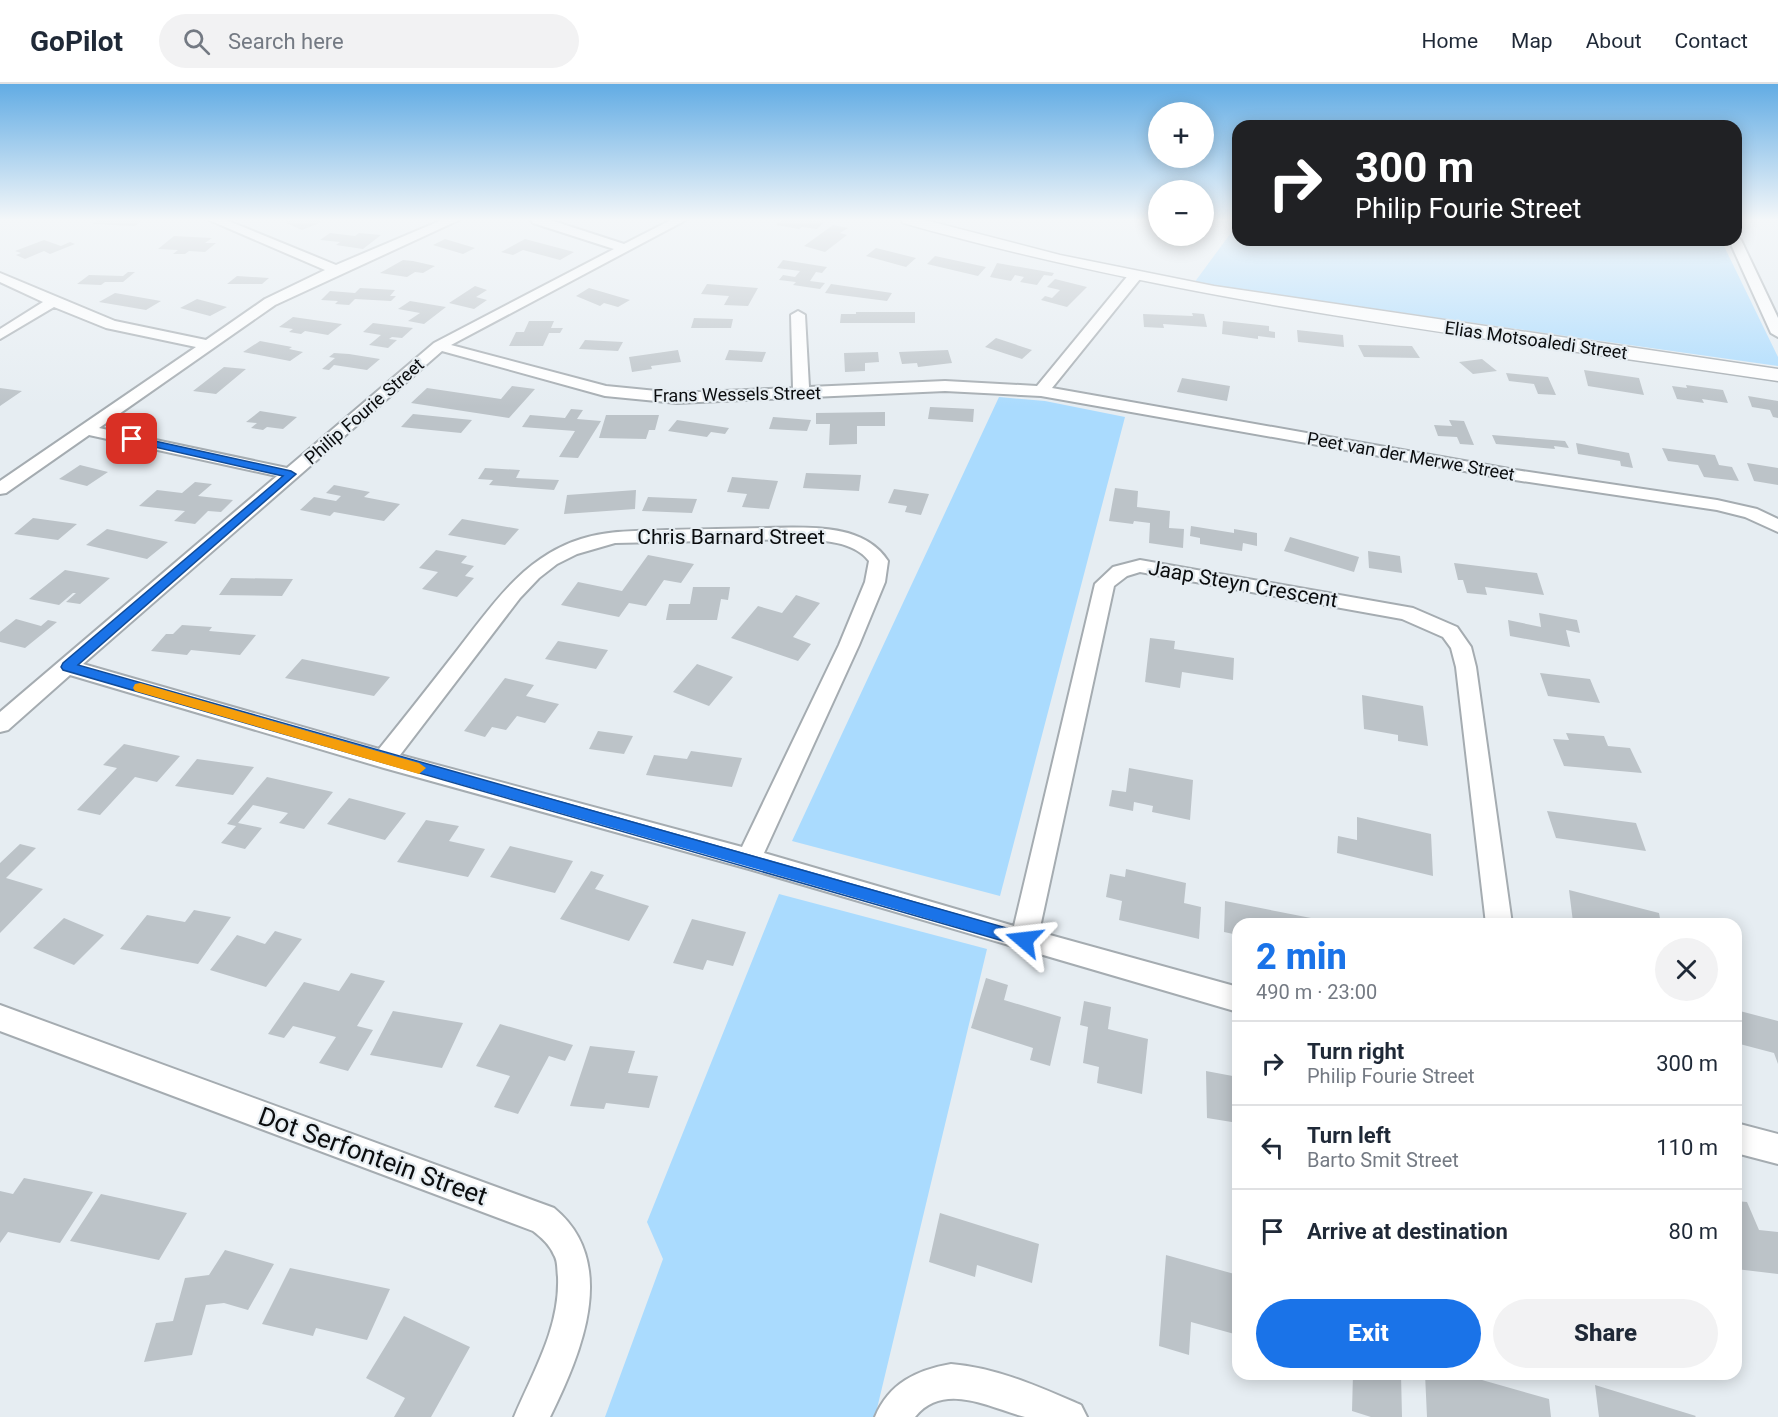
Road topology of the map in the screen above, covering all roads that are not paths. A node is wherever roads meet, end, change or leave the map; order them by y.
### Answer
1 (11, 282) edge
2 (311, 282) edge
3 (559, 282) edge
4 (1130, 282) edge
5 (1170, 282) edge
6 (1755, 282) edge
7 (53, 302) junction
8 (798, 315) dead end
9 (1778, 333) edge
10 (0, 335) edge
11 (209, 345) junction
12 (439, 346) junction
13 (1778, 375) edge
14 (1041, 391) junction
15 (801, 393) junction
16 (88, 430) junction
17 (291, 474) junction
18 (0, 489) edge
19 (1778, 526) edge
20 (68, 667) junction
21 (0, 724) edge
22 (384, 759) junction
23 (749, 859) junction
24 (1498, 918) edge
25 (1024, 940) junction
26 (1232, 998) edge
27 (0, 1018) edge
28 (1742, 1140) edge
29 (1778, 1149) edge
30 (532, 1417) edge
31 (893, 1417) edge
32 (1069, 1417) edge

1 - 7 street
2 - 11 street
3 - 12 street, Philip Fourie Street
4 - 14 street
5 - 13 street, Elias Motsoaledi Street
6 - 9 street
7 - 10 street
7 - 11 street
8 - 15 street
11 - 16 street
12 - 15 street, Frans Wessels Street
12 - 17 street, Philip Fourie Street
14 - 15 street, Frans Wessels Street
14 - 19 street, Peet van der Merwe Street
16 - 17 street
16 - 18 street
17 - 20 street, Philip Fourie Street
20 - 21 street, Philip Fourie Street
20 - 22 street
22 - 23 street
22 - 23 street, Chris Barnard Street
23 - 25 street
24 - 25 street, Jaap Steyn Crescent
25 - 26 street
27 - 30 street, Dot Serfontein Street
28 - 29 street
31 - 32 street

